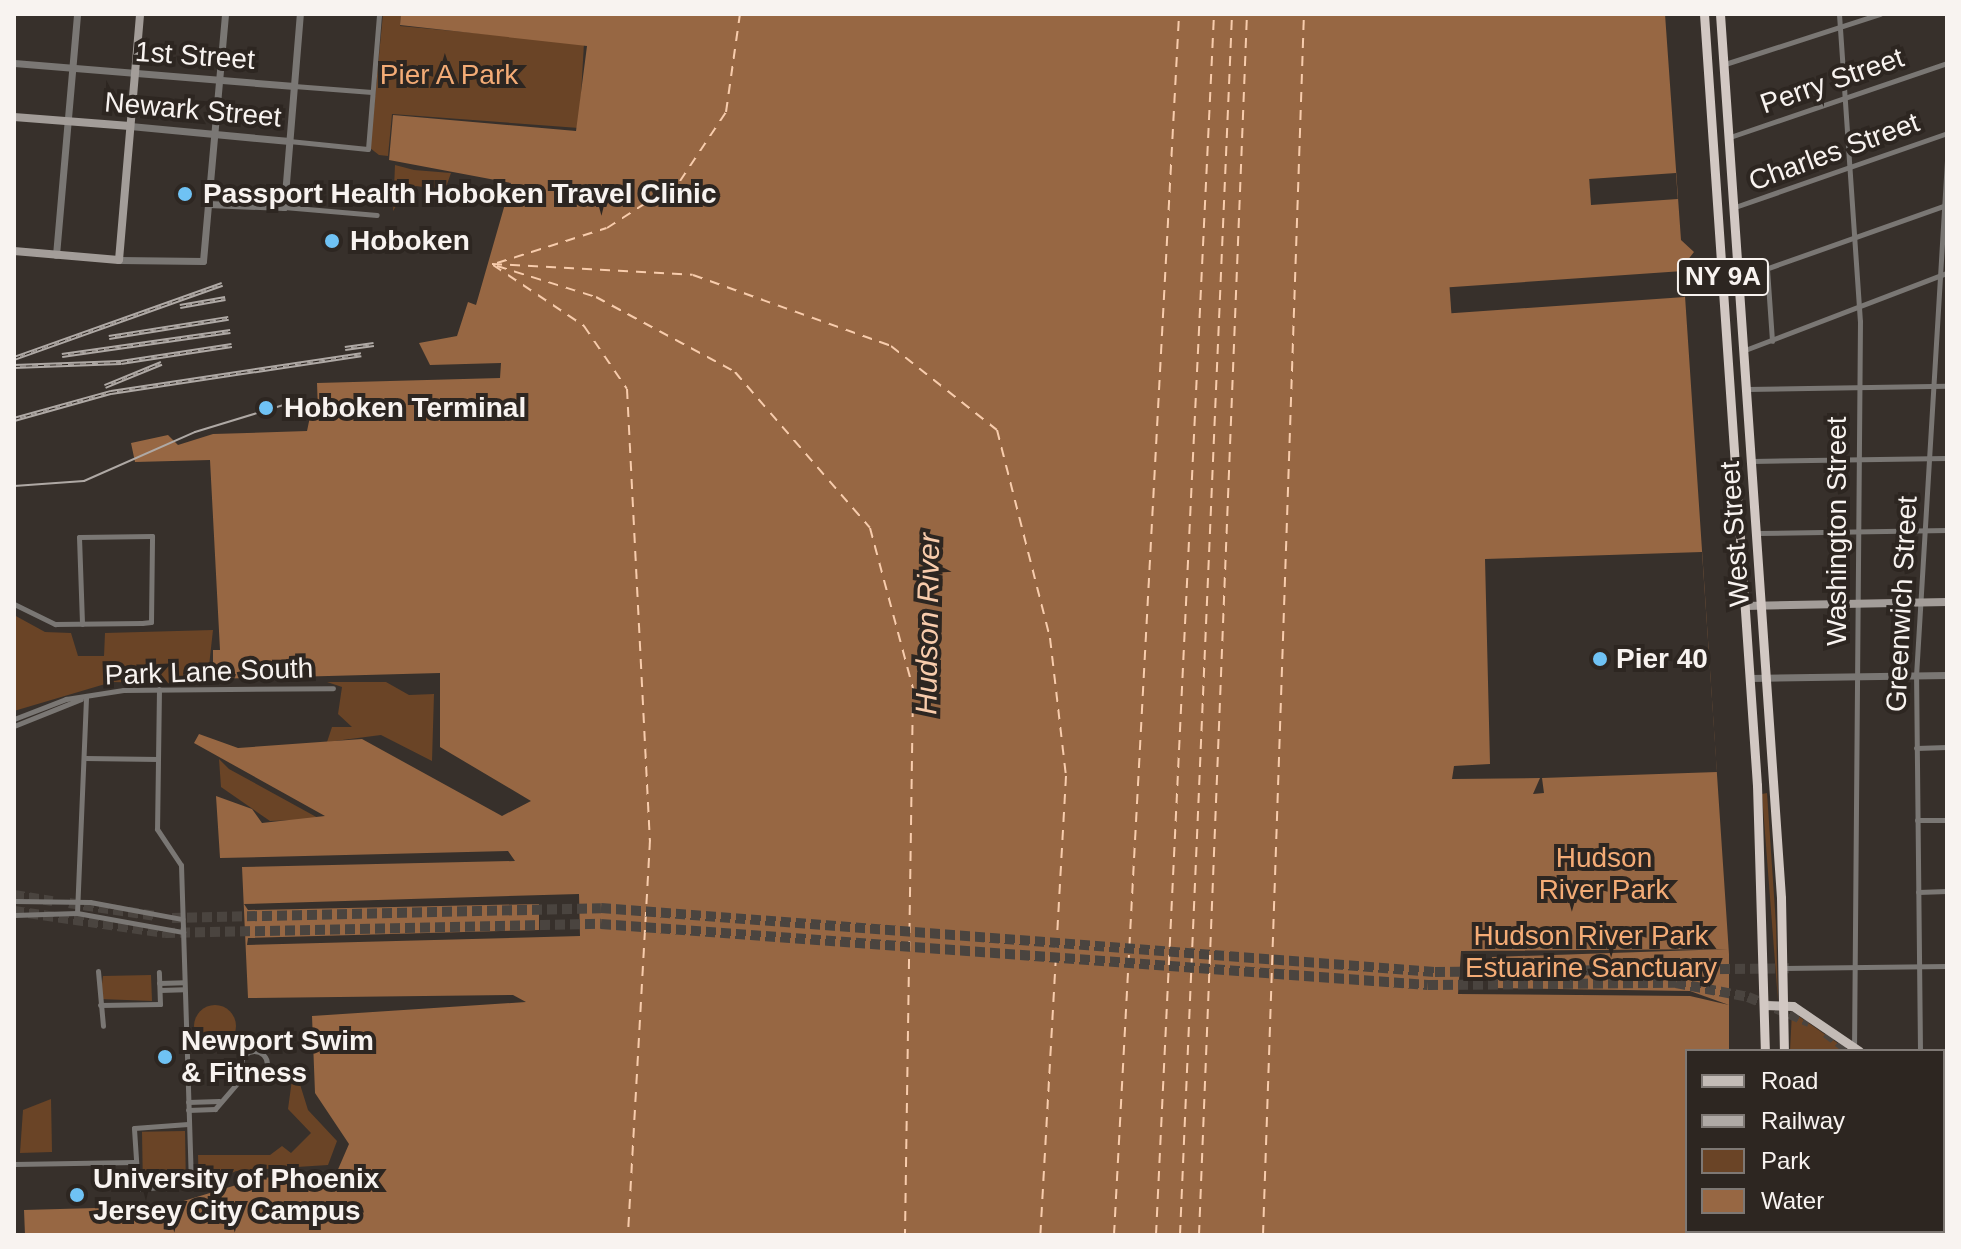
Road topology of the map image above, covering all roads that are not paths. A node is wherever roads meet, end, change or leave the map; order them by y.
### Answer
1 (77, 14) edge
2 (140, 14) edge
3 (225, 14) edge
4 (300, 14) edge
5 (379, 14) edge
6 (1704, 14) edge
7 (1720, 14) edge
8 (1839, 14) edge
9 (1880, 14) edge
10 (1840, 27) junction
11 (14, 63) edge
12 (1947, 63) edge
13 (1724, 64) junction
14 (72, 68) junction
15 (135, 73) junction
16 (219, 79) junction
17 (294, 86) junction
18 (372, 92) junction
19 (1845, 98) junction
20 (14, 117) edge
21 (68, 121) junction
22 (130, 126) junction
23 (1947, 133) edge
24 (214, 134) junction
25 (1730, 137) junction
26 (289, 141) junction
27 (1947, 160) edge
28 (1851, 167) junction
29 (208, 204) junction
30 (1946, 206) edge
31 (284, 207) junction
32 (1735, 207) junction
33 (377, 215) dead end
34 (1855, 237) junction
35 (14, 251) edge
36 (56, 255) junction
37 (119, 260) junction
38 (1767, 269) junction
39 (1944, 275) edge
40 (1740, 278) junction
41 (1860, 309) junction
42 (1772, 341) junction
43 (1745, 350) junction
44 (1935, 386) junction
45 (1947, 386) edge
46 (1860, 388) junction
47 (1747, 389) junction
48 (1930, 458) junction
49 (1947, 458) edge
50 (1859, 459) junction
51 (1752, 461) junction
52 (1925, 530) junction
53 (1947, 530) edge
54 (1858, 532) junction
55 (1757, 533) junction
56 (1947, 602) edge
57 (1920, 603) junction
58 (14, 604) edge
59 (1859, 604) junction
60 (1745, 606) junction
61 (1762, 606) junction
62 (82, 624) junction
63 (1947, 675) edge
64 (1916, 676) junction
65 (1859, 677) junction
66 (1750, 678) junction
67 (1766, 678) junction
68 (333, 688) dead end
69 (159, 689) junction
70 (86, 697) junction
71 (14, 719) edge
72 (14, 726) edge
73 (1947, 747) edge
74 (1916, 748) junction
75 (85, 758) junction
76 (158, 759) junction
77 (1917, 820) junction
78 (1947, 820) edge
79 (1947, 891) edge
80 (1918, 892) junction
81 (14, 901) edge
82 (82, 901) junction
83 (77, 913) junction
84 (14, 915) edge
85 (182, 919) junction
86 (183, 932) junction
87 (1947, 966) edge
88 (1919, 967) junction
89 (1783, 968) junction
90 (1856, 968) junction
91 (98, 971) dead end
92 (159, 972) dead end
93 (184, 986) junction
94 (160, 987) junction
95 (100, 1005) junction
96 (1765, 1005) junction
97 (1784, 1005) junction
98 (103, 1026) dead end
99 (1765, 1049) edge
100 (1784, 1049) edge
101 (1856, 1049) edge
102 (1920, 1049) edge
103 (245, 1074) junction
104 (220, 1101) junction
105 (188, 1102) junction
106 (188, 1110) junction
107 (188, 1124) junction
108 (135, 1162) junction
109 (14, 1164) edge

1 - 14 street
2 - 15 main road
3 - 16 street
4 - 17 street
5 - 18 street
6 - 60 highway, West Street / NY 9A
7 - 13 highway, West Street / NY 9A
8 - 10 street, Washington Street
9 - 10 street
10 - 13 street
10 - 19 street, Washington Street
11 - 14 street, 1st Street
12 - 19 street, Perry Street
13 - 25 highway, West Street / NY 9A
14 - 15 street, 1st Street
14 - 21 street
15 - 16 street, 1st Street
15 - 22 main road
16 - 17 street, 1st Street
16 - 24 street
17 - 18 street, 1st Street
17 - 26 street
18 - 26 street, Newark Street
19 - 25 street, Perry Street
19 - 28 street, Washington Street
20 - 21 main road, Newark Street
21 - 22 main road, Newark Street
21 - 36 street
22 - 24 street, Newark Street
22 - 37 main road
23 - 28 street, Charles Street
24 - 26 street, Newark Street
24 - 29 street
25 - 32 highway, West Street / NY 9A
26 - 31 street
27 - 30 street, Greenwich Street
28 - 32 street, Charles Street
28 - 34 street, Washington Street
29 - 31 street
29 - 37 street
30 - 34 street
30 - 39 street, Greenwich Street
31 - 33 street
32 - 40 highway, West Street / NY 9A
34 - 38 street
34 - 41 street, Washington Street
35 - 36 main road
36 - 37 main road
38 - 40 street
38 - 42 street
39 - 41 street
39 - 44 street, Greenwich Street
40 - 43 highway, West Street / NY 9A
41 - 42 street
41 - 46 street, Washington Street
42 - 43 street
43 - 47 highway, West Street / NY 9A
44 - 45 street
44 - 46 street
44 - 48 street, Greenwich Street
46 - 47 street
46 - 50 street, Washington Street
47 - 51 highway, West Street / NY 9A
48 - 49 street
48 - 50 street
48 - 52 street, Greenwich Street
50 - 51 street
50 - 54 street, Washington Street
51 - 55 highway, West Street / NY 9A
52 - 53 street
52 - 54 street
52 - 57 street, Greenwich Street
54 - 55 street
54 - 59 street, Washington Street
55 - 61 highway, West Street / NY 9A
56 - 57 main road
57 - 59 main road
57 - 64 street, Greenwich Street
58 - 62 street
59 - 61 main road
59 - 65 street, Washington Street
60 - 61 main road
60 - 66 highway, West Street / NY 9A
61 - 67 highway, West Street / NY 9A
62 - 62 street
63 - 64 street
64 - 65 street
64 - 74 street, Greenwich Street
65 - 67 street
65 - 90 street, Washington Street
66 - 67 street
66 - 96 highway, West Street / NY 9A
67 - 89 highway, West Street / NY 9A
68 - 69 street, Park Lane South
69 - 70 street, Park Lane South
69 - 76 street
70 - 71 street, Park Lane South
70 - 72 street, Park Lane South
70 - 75 street
73 - 74 street
74 - 77 street, Greenwich Street
75 - 76 street
75 - 82 street
76 - 85 street
77 - 78 street
77 - 80 street, Greenwich Street
79 - 80 street
80 - 88 street, Greenwich Street
81 - 82 street
82 - 83 street
82 - 85 street
83 - 84 street
83 - 86 street
85 - 86 street
86 - 93 street
87 - 88 street
88 - 90 street
88 - 102 street, Greenwich Street
89 - 90 street
89 - 97 highway, West Street / NY 9A
90 - 101 street, Washington Street
91 - 95 street
92 - 94 street
93 - 94 street
93 - 105 street
94 - 95 street
95 - 98 street
96 - 97 main road
96 - 99 highway, West Street / NY 9A
97 - 100 highway, West Street / NY 9A
97 - 101 main road
103 - 103 street
103 - 104 street
104 - 105 street
104 - 106 street
105 - 106 street
106 - 107 street
107 - 108 street
107 - 108 street
108 - 109 street

